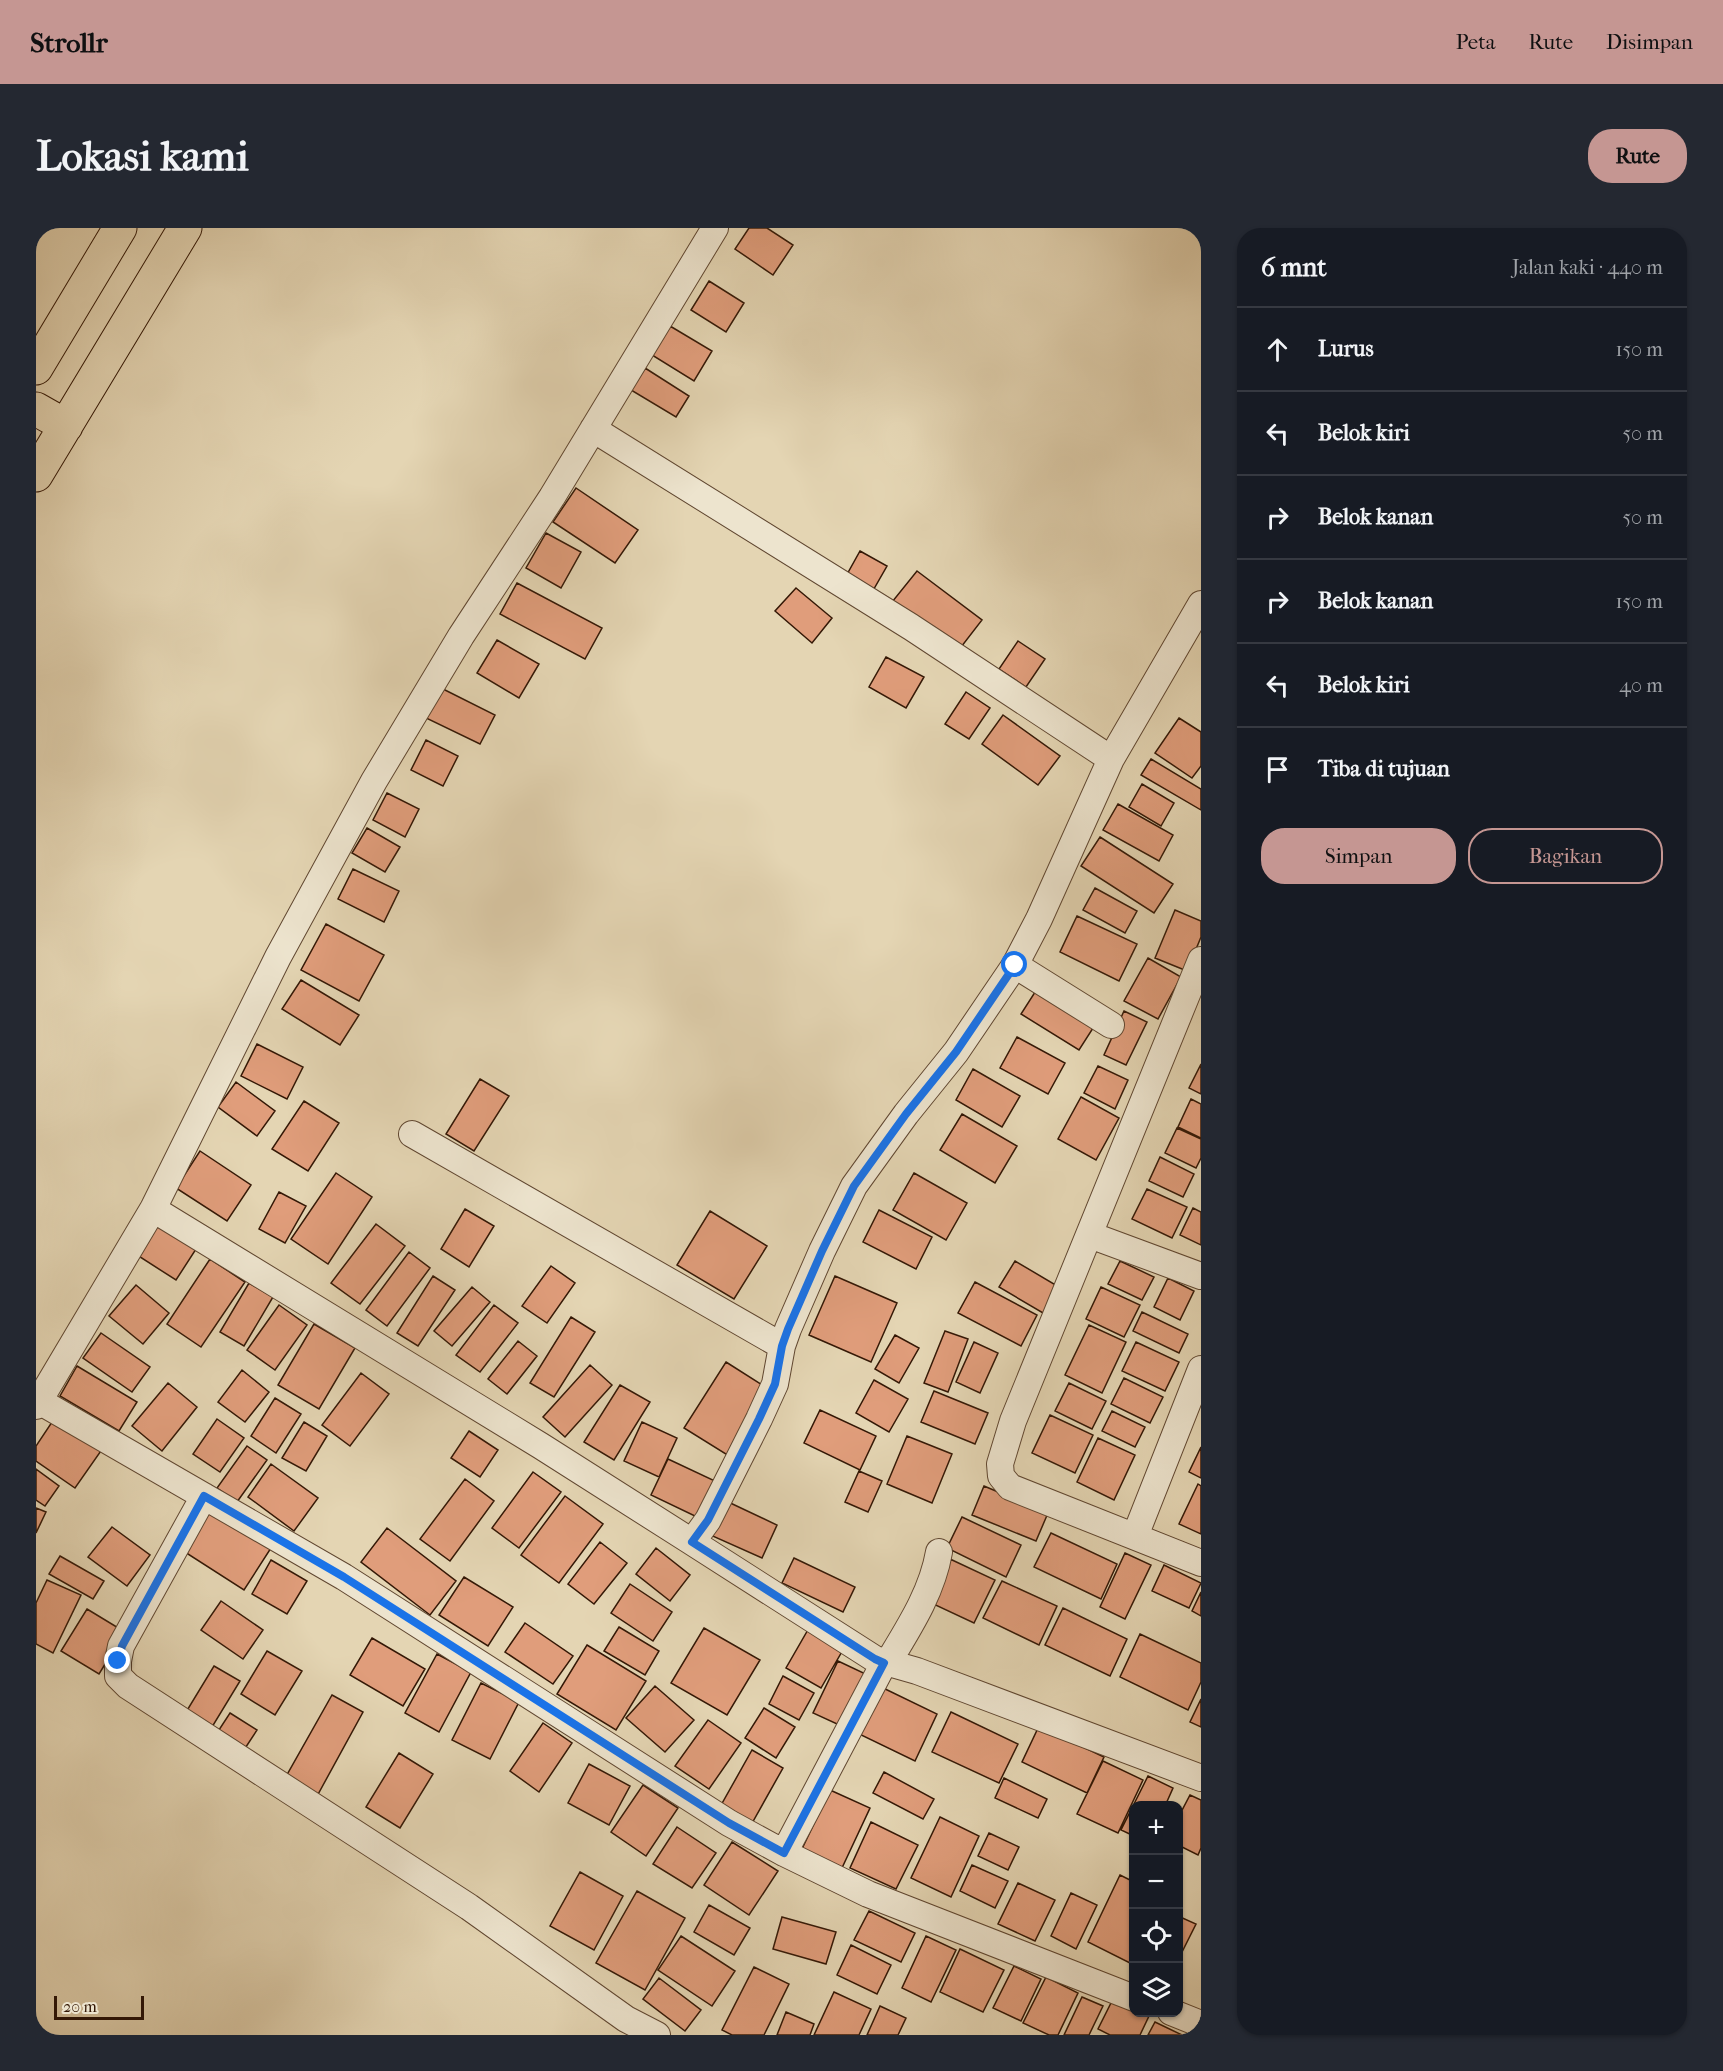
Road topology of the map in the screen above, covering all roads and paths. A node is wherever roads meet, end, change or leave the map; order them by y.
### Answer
1 (120, 228) edge
2 (185, 228) edge
3 (715, 228) edge
4 (36, 368) edge
5 (36, 409) edge
6 (66, 426) junction
7 (593, 429) junction
8 (36, 475) edge
9 (1201, 604) edge
10 (1111, 759) junction
11 (1201, 960) edge
12 (1015, 965) junction
13 (1111, 1025) dead end
14 (412, 1134) dead end
15 (153, 1209) junction
16 (1090, 1235) junction
17 (1201, 1276) edge
18 (782, 1346) junction
19 (1201, 1369) edge
20 (37, 1403) edge
21 (204, 1496) junction
22 (1135, 1536) junction
23 (692, 1542) junction
24 (939, 1552) dead end
25 (1201, 1563) edge
26 (886, 1663) junction
27 (1201, 1778) edge
28 (784, 1853) junction
29 (1129, 1996) edge
30 (1183, 2017) edge
31 (1201, 2024) edge
32 (657, 2035) edge

1 - 4 highway
2 - 6 highway
3 - 7 street
5 - 6 highway
6 - 8 highway
7 - 10 street
7 - 15 street
9 - 10 street
10 - 12 street
11 - 16 street
12 - 13 street
12 - 18 street
14 - 18 street
15 - 20 street
15 - 23 street
16 - 17 street
16 - 22 street
18 - 23 street
19 - 22 street
20 - 21 street
21 - 28 street
21 - 32 street
22 - 25 street
23 - 26 street
24 - 26 street
26 - 27 street
26 - 28 street
28 - 29 street
30 - 31 street

